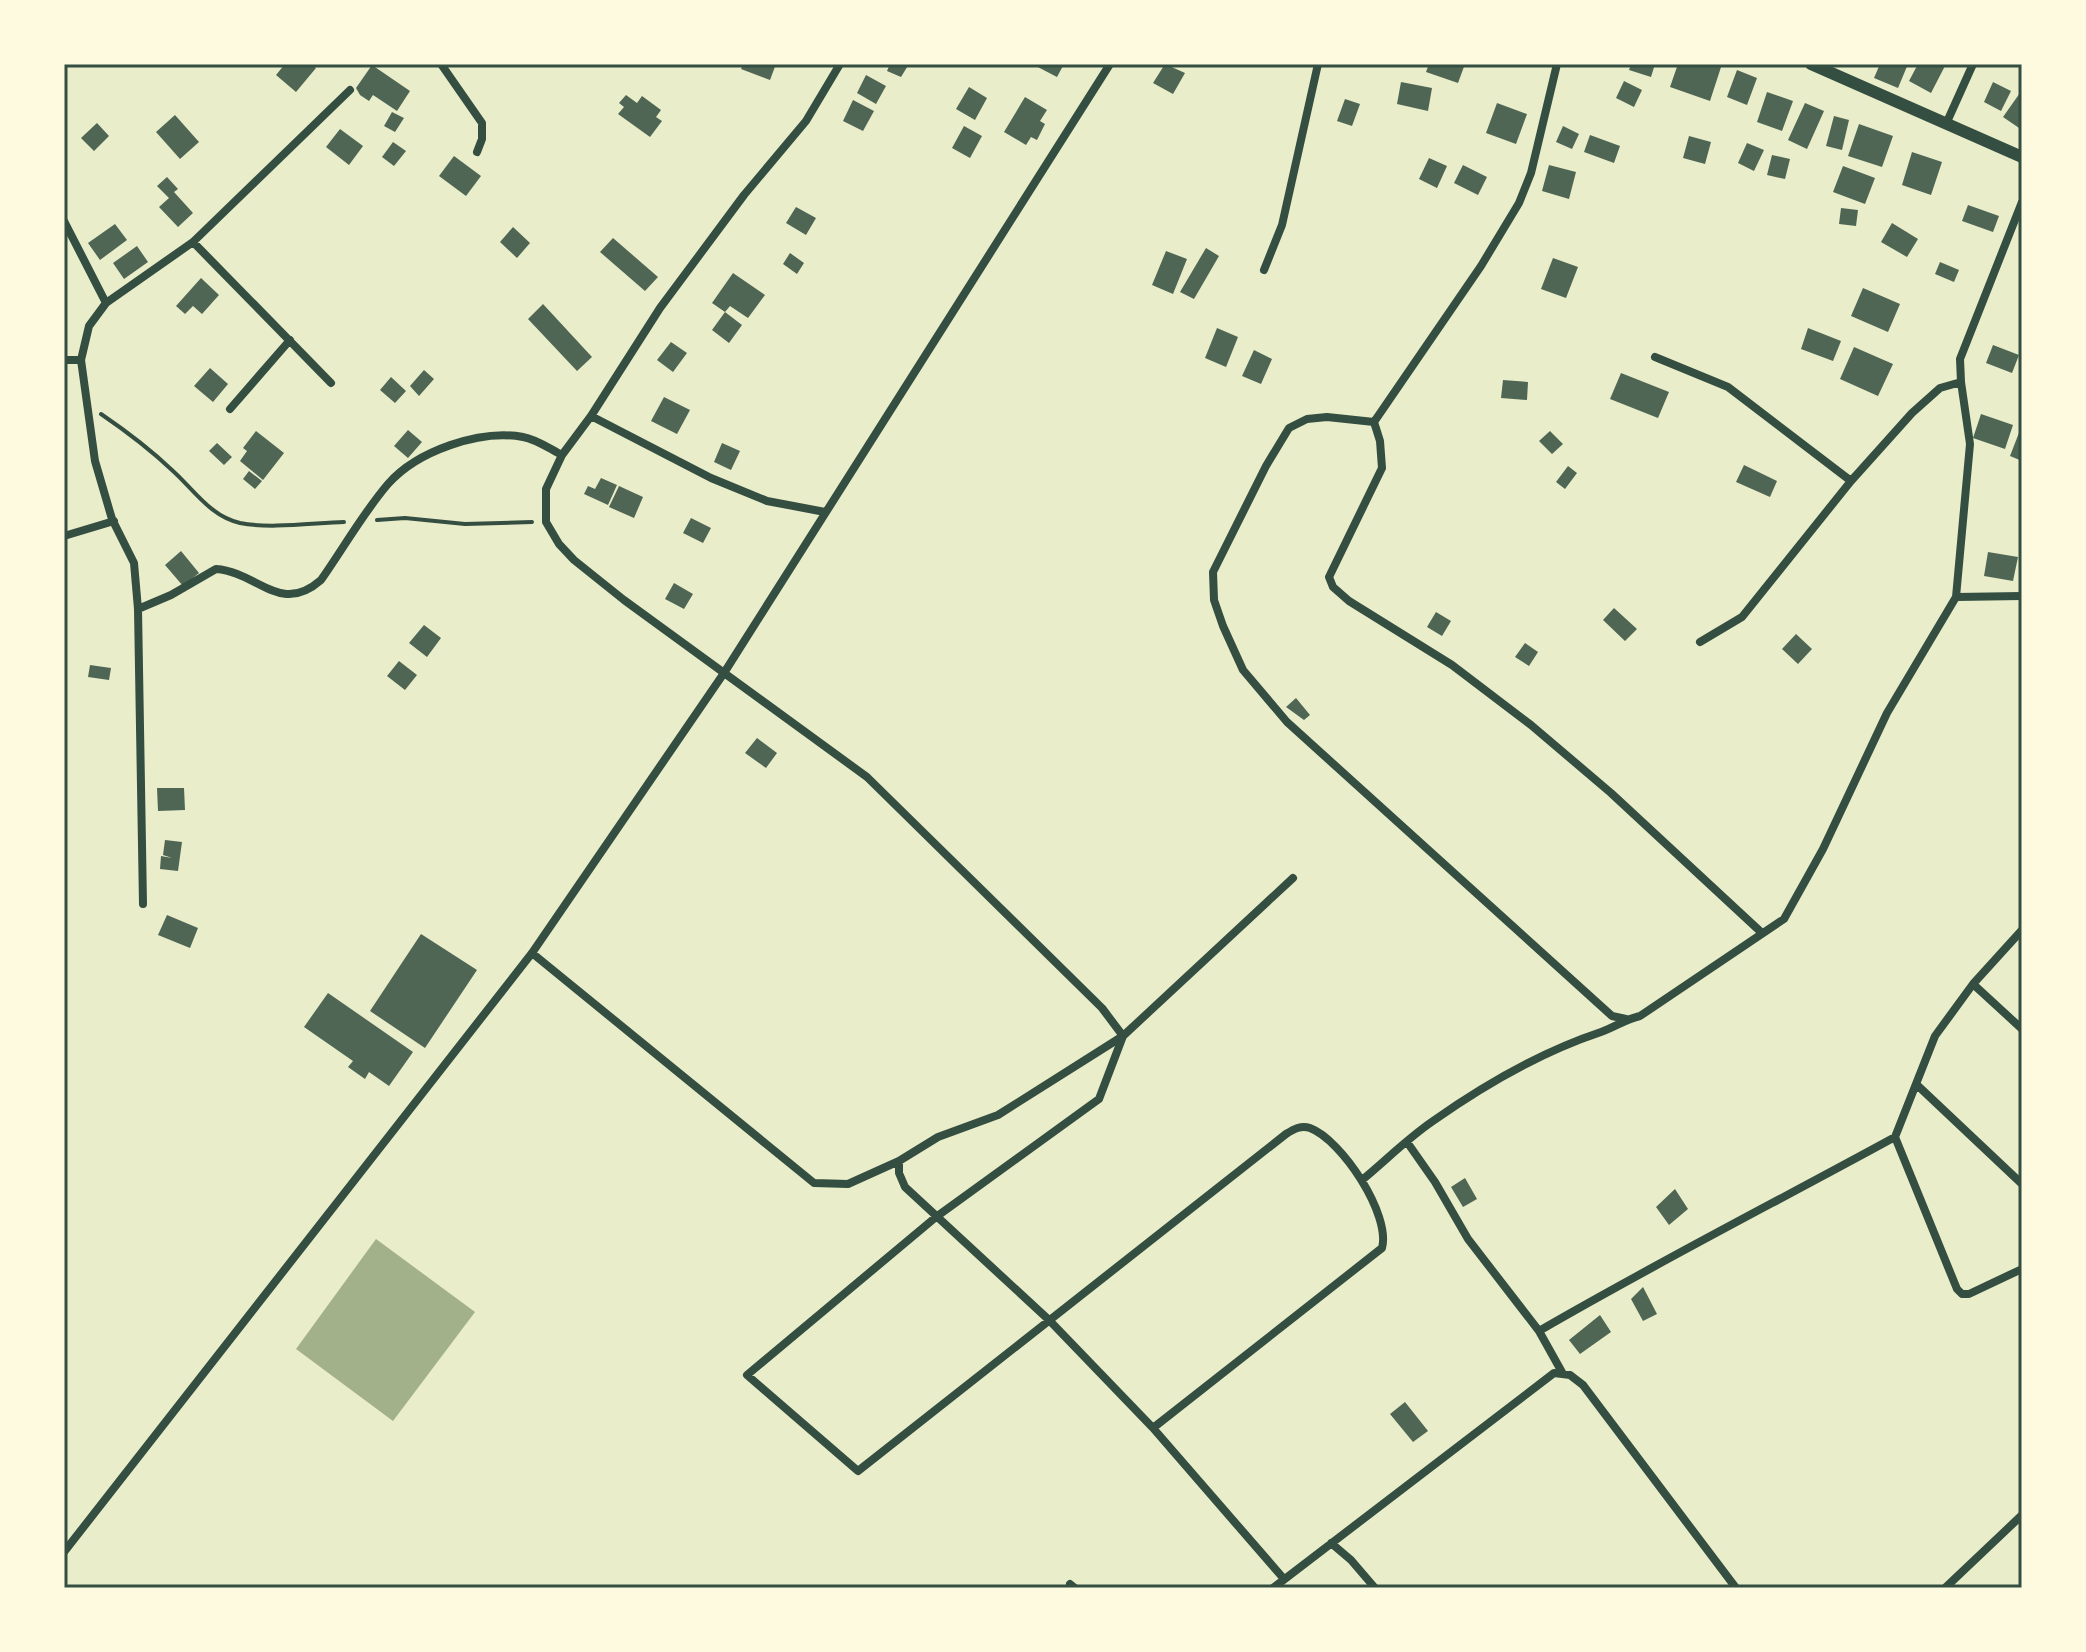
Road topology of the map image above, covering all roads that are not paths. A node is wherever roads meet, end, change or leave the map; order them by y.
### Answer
1 (441, 64) edge
2 (840, 64) edge
3 (1110, 64) edge
4 (1318, 64) edge
5 (1557, 64) edge
6 (1811, 64) edge
7 (1973, 64) edge
8 (350, 90) dead end
9 (1946, 124) junction
10 (477, 152) dead end
11 (2022, 157) edge
12 (2022, 202) edge
13 (64, 221) edge
14 (193, 242) junction
15 (1264, 270) dead end
16 (106, 303) junction
17 (290, 340) junction
18 (1655, 357) dead end
19 (64, 360) edge
20 (81, 360) junction
21 (1961, 382) junction
22 (331, 383) dead end
23 (230, 409) dead end
24 (591, 416) junction
25 (1374, 422) junction
26 (562, 455) junction
27 (1851, 481) junction
28 (825, 512) junction
29 (114, 521) junction
30 (64, 536) edge
31 (2022, 596) edge
32 (1956, 597) junction
33 (138, 609) junction
34 (1700, 642) dead end
35 (724, 673) junction
36 (1293, 878) dead end
37 (143, 904) dead end
38 (2022, 930) edge
39 (1762, 933) junction
40 (532, 953) junction
41 (1973, 984) junction
42 (1626, 1019) junction
43 (2022, 1029) edge
44 (1123, 1036) junction
45 (1916, 1084) junction
46 (1895, 1137) junction
47 (1407, 1142) junction
48 (899, 1161) junction
49 (1362, 1180) junction
50 (2022, 1184) edge
51 (936, 1217) junction
52 (2022, 1269) edge
53 (1049, 1320) junction
54 (1539, 1331) junction
55 (1563, 1374) junction
56 (1153, 1428) junction
57 (2022, 1515) edge
58 (1331, 1543) junction
59 (64, 1552) edge
60 (1284, 1579) junction
61 (1273, 1588) edge
62 (1375, 1588) edge
63 (1736, 1588) edge
64 (1945, 1588) edge

1 - 10 street
2 - 24 street
3 - 28 street
4 - 15 street
5 - 25 street
6 - 9 street
7 - 9 street
8 - 14 street
9 - 11 street
12 - 21 street
13 - 16 street
14 - 16 street
14 - 17 street
16 - 20 street
17 - 22 street
17 - 23 street
18 - 27 street
19 - 20 street
20 - 29 street
21 - 27 street
21 - 32 street
24 - 26 street
24 - 28 street
25 - 39 street
25 - 42 street
26 - 33 street
26 - 35 street
27 - 34 street
28 - 35 street
29 - 30 street
29 - 33 street
31 - 32 street
32 - 39 street
33 - 37 street
35 - 40 street
35 - 44 street
36 - 44 street
38 - 41 street
39 - 42 street
40 - 48 street
40 - 59 street
41 - 43 street
41 - 45 street
42 - 47 street
44 - 48 street
44 - 51 street
45 - 46 street
45 - 50 street
46 - 52 street
46 - 54 street
47 - 49 street
47 - 54 street
48 - 51 street
49 - 53 street
49 - 56 street
51 - 53 street
51 - 53 street
53 - 56 street
54 - 55 street
55 - 58 street
55 - 63 street
56 - 60 street
57 - 64 street
58 - 60 street
58 - 62 street
60 - 61 street

